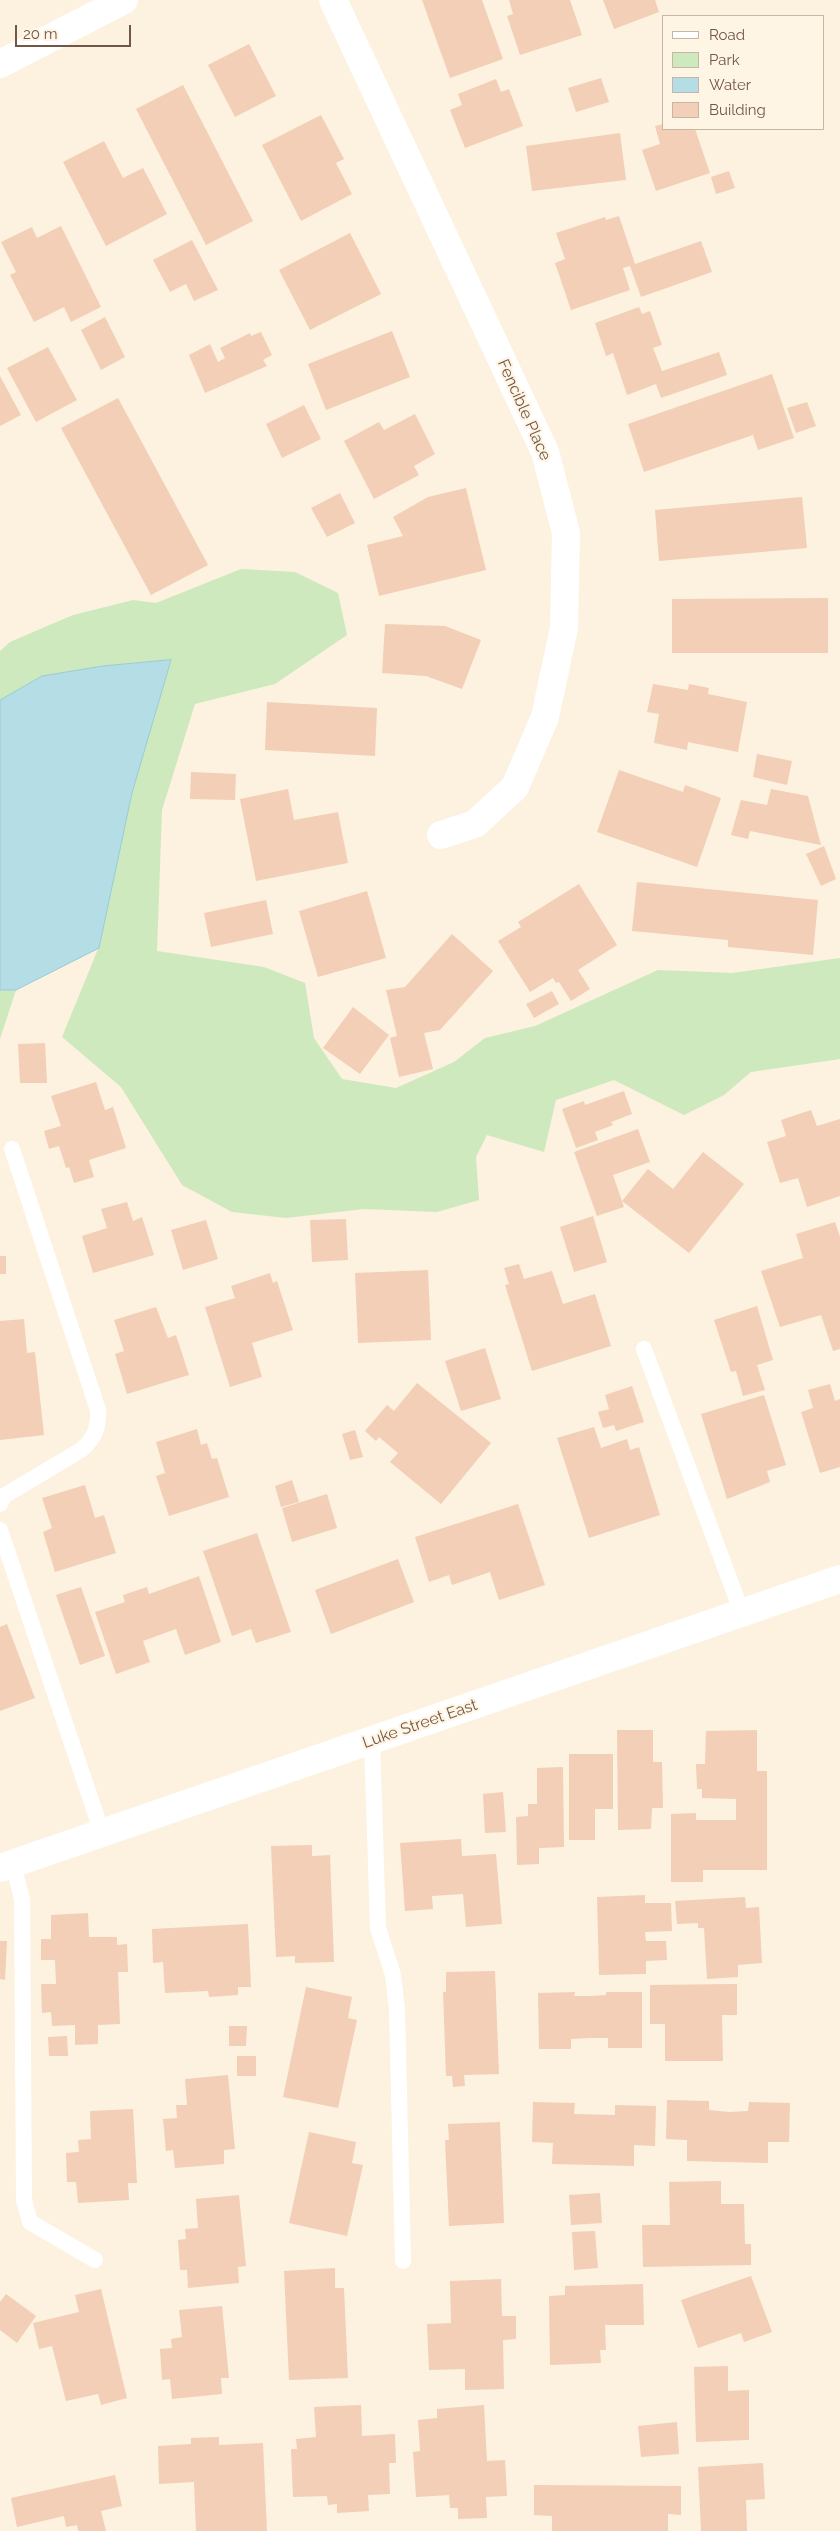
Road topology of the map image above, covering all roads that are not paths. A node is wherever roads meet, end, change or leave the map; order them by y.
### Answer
1 (124, 0) edge
2 (333, 0) edge
3 (0, 64) edge
4 (441, 835) dead end
5 (12, 1149) dead end
6 (644, 1349) dead end
7 (0, 1504) edge
8 (0, 1530) edge
9 (840, 1582) edge
10 (742, 1613) junction
11 (372, 1740) junction
12 (102, 1833) junction
13 (7, 1866) edge
14 (95, 2260) dead end
15 (403, 2261) dead end

1 - 3 street
2 - 4 street, Fencible Place
5 - 7 lane
6 - 10 lane
8 - 12 lane
9 - 10 street, Luke Street East
10 - 11 street, Luke Street East
11 - 12 street, Luke Street East
11 - 15 lane
12 - 13 street, Luke Street East
13 - 14 lane

